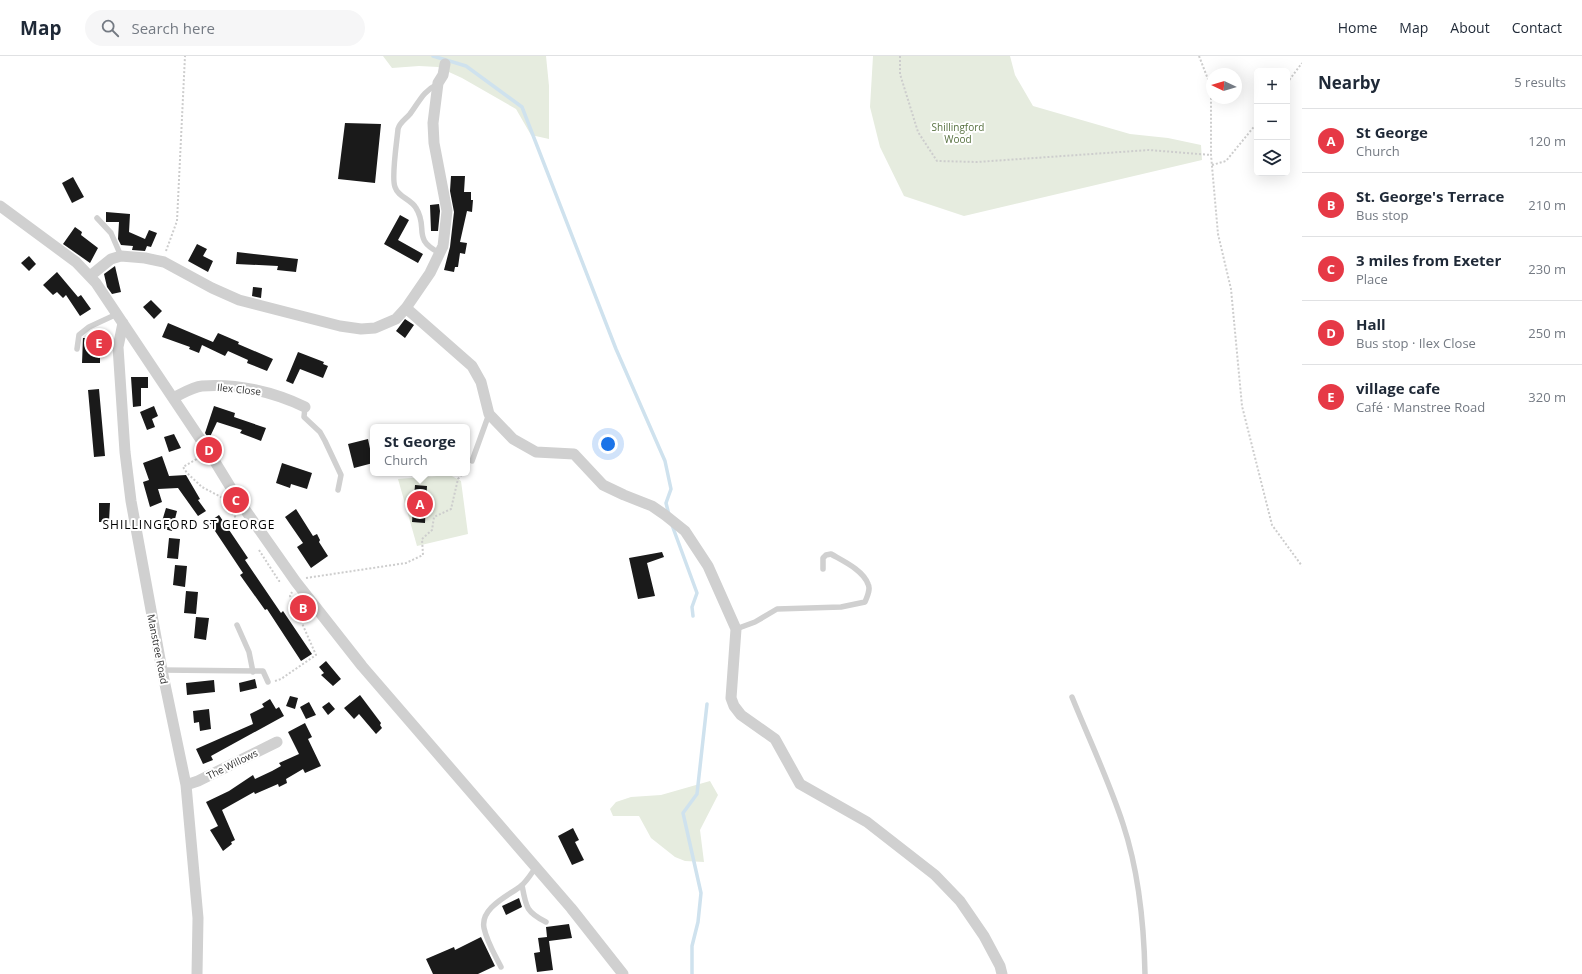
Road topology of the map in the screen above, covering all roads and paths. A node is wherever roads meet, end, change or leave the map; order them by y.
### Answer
1 (185, 56) edge
2 (900, 56) edge
3 (1199, 56) edge
4 (1302, 63) edge
5 (445, 64) dead end
6 (1290, 79) edge
7 (438, 84) junction
8 (1254, 127) edge
9 (1211, 155) junction
10 (1212, 165) junction
11 (0, 206) edge
12 (96, 218) dead end
13 (440, 253) junction
14 (121, 256) junction
15 (164, 262) junction
16 (90, 276) junction
17 (406, 308) junction
18 (120, 318) junction
19 (77, 349) dead end
20 (173, 398) junction
21 (305, 407) joint
22 (488, 414) junction
23 (209, 452) junction
24 (472, 461) dead end
25 (461, 476) edge
26 (338, 490) dead end
27 (250, 538) dead end
28 (259, 550) dead end
29 (1302, 566) edge
30 (822, 569) dead end
31 (300, 580) junction
32 (237, 625) dead end
33 (736, 629) junction
34 (162, 670) junction
35 (253, 672) junction
36 (268, 682) joint
37 (1072, 697) dead end
38 (277, 742) dead end
39 (186, 785) junction
40 (536, 868) junction
41 (522, 886) junction
42 (546, 922) dead end
43 (501, 967) dead end
44 (197, 974) edge
45 (623, 974) edge
46 (1002, 974) edge
47 (1145, 974) edge

1 - 15 path
2 - 9 path
3 - 9 path
4 - 6 path
5 - 7 street
7 - 13 street
7 - 13 lane
8 - 10 path
9 - 10 path
10 - 29 path
11 - 16 street
12 - 14 lane
13 - 17 street
14 - 15 street
14 - 16 street
15 - 17 street
16 - 18 street
17 - 22 street
18 - 19 lane
18 - 20 street
18 - 34 street, Manstree Road
20 - 21 street, Ilex Close
20 - 23 street
21 - 26 lane
22 - 24 lane
22 - 33 street
23 - 27 path
23 - 31 street
25 - 31 path
28 - 31 path
30 - 33 lane
31 - 36 path
31 - 40 street
32 - 35 lane
33 - 46 street
34 - 35 lane
34 - 39 street, Manstree Road
35 - 36 lane
37 - 47 lane
38 - 39 street, The Willows
39 - 44 street, Manstree Road
40 - 41 lane
40 - 45 street
41 - 42 lane
41 - 43 lane

